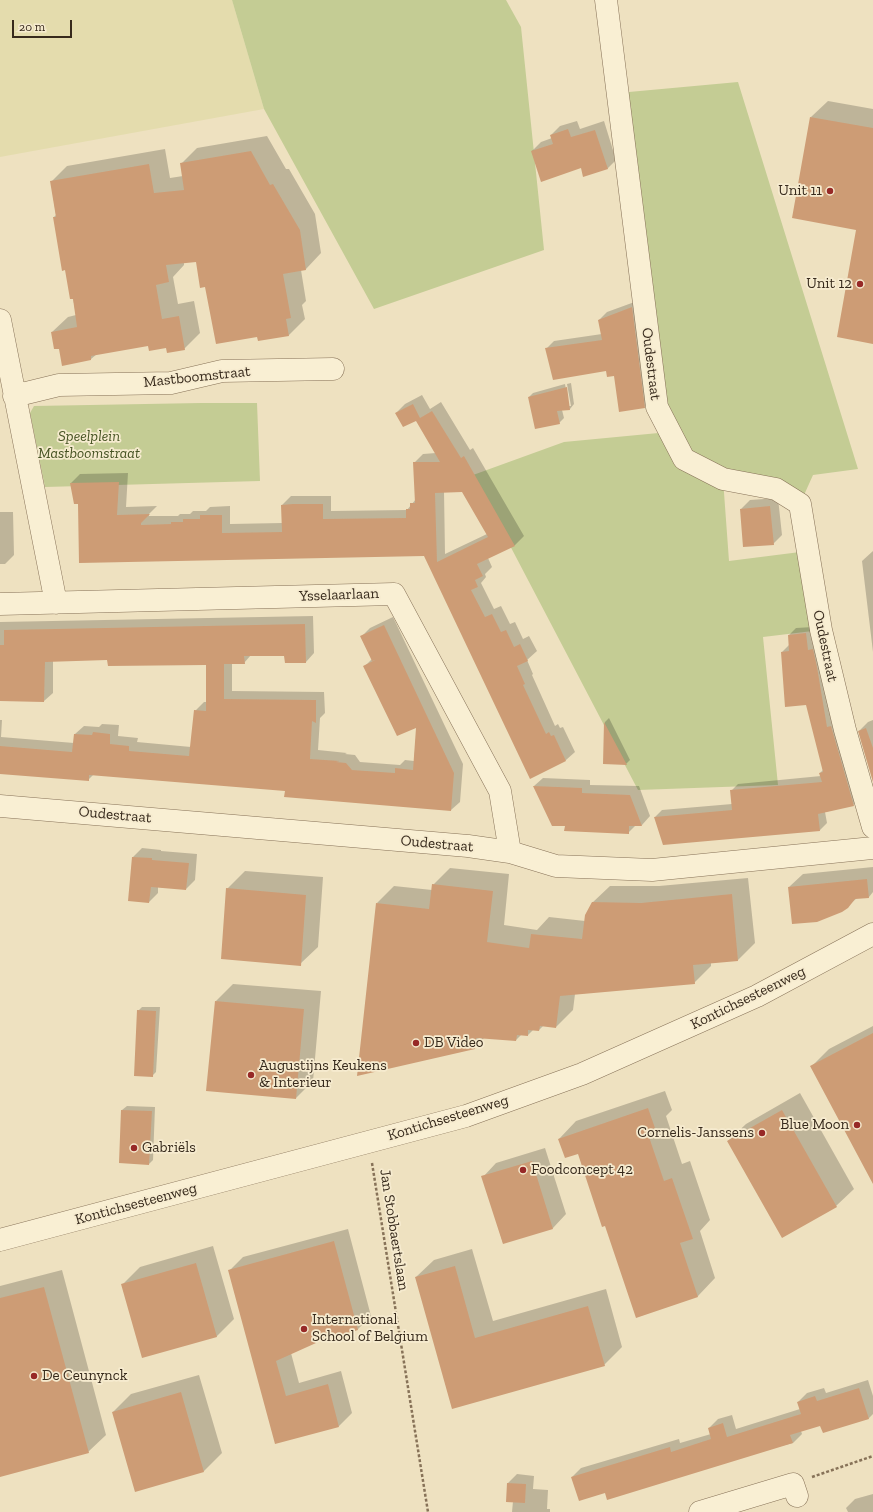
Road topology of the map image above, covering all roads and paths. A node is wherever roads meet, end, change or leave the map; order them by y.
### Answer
1 (606, 0) edge
2 (0, 320) edge
3 (332, 369) dead end
4 (14, 396) junction
5 (56, 603) junction
6 (0, 604) edge
7 (0, 806) edge
8 (873, 827) edge
9 (873, 848) edge
10 (510, 852) junction
11 (873, 934) edge
12 (366, 1142) junction
13 (0, 1240) edge
14 (873, 1456) edge
15 (795, 1490) joint
16 (428, 1512) edge
17 (700, 1512) edge

1 - 8 street, Oudestraat
2 - 4 street
3 - 4 street, Mastboomstraat
4 - 5 street
5 - 6 street, Ysselaarlaan
5 - 10 street, Ysselaarlaan
7 - 10 street, Oudestraat
9 - 10 street, Oudestraat
11 - 12 street, Kontichsesteenweg
12 - 13 street, Kontichsesteenweg
12 - 16 path, Jan Stobbaertslaan
14 - 15 path
15 - 17 street

